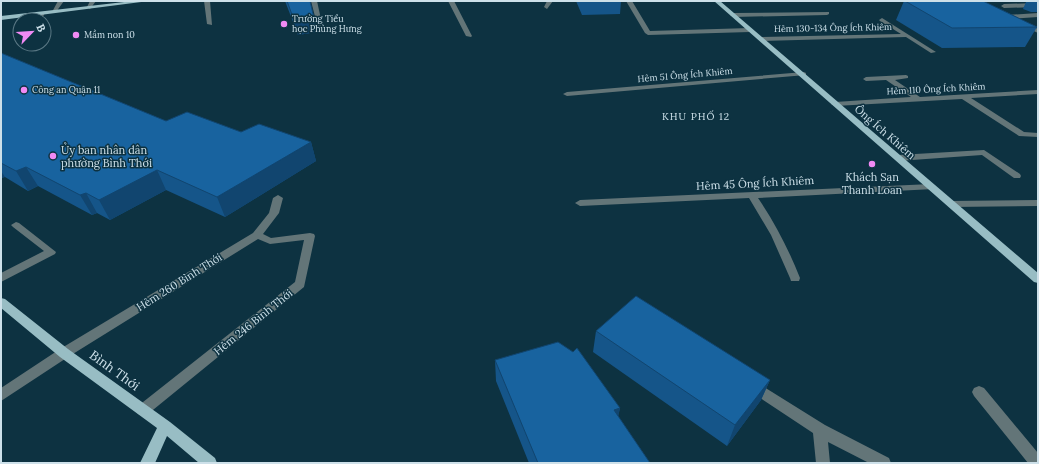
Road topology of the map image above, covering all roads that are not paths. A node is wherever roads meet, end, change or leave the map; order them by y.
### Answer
1 (61, 1) edge
2 (93, 1) edge
3 (146, 1) edge
4 (207, 1) edge
5 (314, 1) edge
6 (451, 1) edge
7 (550, 1) edge
8 (629, 1) edge
9 (717, 1) edge
10 (1038, 5) edge
11 (1004, 6) dead end
12 (90, 7) junction
13 (547, 7) dead end
14 (54, 11) junction
15 (48, 12) edge
16 (827, 13) dead end
17 (999, 14) edge
18 (733, 15) junction
19 (1038, 15) edge
20 (12, 17) edge
21 (1006, 17) junction
22 (1, 18) edge
23 (882, 20) dead end
24 (210, 24) dead end
25 (750, 30) junction
26 (1038, 31) edge
27 (322, 32) dead end
28 (469, 36) dead end
29 (904, 36) junction
30 (762, 39) junction
31 (934, 52) dead end
32 (804, 74) junction
33 (906, 77) dead end
34 (866, 78) dead end
35 (888, 78) junction
36 (1038, 92) edge
37 (567, 94) dead end
38 (963, 96) junction
39 (918, 99) junction
40 (835, 104) junction
41 (1038, 135) edge
42 (898, 158) junction
43 (1017, 176) dead end
44 (931, 187) junction
45 (752, 195) junction
46 (278, 198) dead end
47 (580, 203) dead end
48 (1038, 203) edge
49 (951, 204) junction
50 (16, 225) dead end
51 (257, 235) junction
52 (1, 278) edge
53 (795, 278) dead end
54 (1038, 279) edge
55 (1, 302) edge
56 (64, 353) junction
57 (740, 378) edge
58 (979, 392) dead end
59 (1, 395) edge
60 (144, 410) junction
61 (166, 426) junction
62 (820, 430) junction
63 (147, 463) edge
64 (210, 463) edge
65 (823, 463) edge
66 (884, 463) edge
67 (1037, 463) edge

1 - 14 street
2 - 12 street
3 - 12 main road
4 - 24 street
5 - 27 street
6 - 28 street
7 - 13 street
8 - 25 street
9 - 18 main road, Ông Ích Khiêm
10 - 11 street
12 - 14 main road
14 - 15 main road
16 - 18 street
17 - 21 street
18 - 25 main road, Ông Ích Khiêm
19 - 21 street
20 - 22 main road
21 - 26 street
23 - 29 street
25 - 30 main road, Ông Ích Khiêm
29 - 30 street, Hẻm 130-134 Ông Ích Khiêm
29 - 31 street
30 - 32 main road, Ông Ích Khiêm
32 - 37 street, Hẻm 51 Ông Ích Khiêm
32 - 40 main road, Ông Ích Khiêm
33 - 35 street
34 - 35 street
35 - 39 street
36 - 38 street, Hẻm 110 Ông Ích Khiêm
38 - 39 street, Hẻm 110 Ông Ích Khiêm
38 - 41 street
39 - 40 street, Hẻm 110 Ông Ích Khiêm
40 - 42 main road, Ông Ích Khiêm
42 - 43 street
42 - 44 main road, Ông Ích Khiêm
44 - 45 street, Hẻm 45 Ông Ích Khiêm
44 - 49 main road, Ông Ích Khiêm
45 - 47 street, Hẻm 45 Ông Ích Khiêm
45 - 53 street
46 - 51 street, Hẻm 260 Bình Thới
48 - 49 street
49 - 54 main road, Ông Ích Khiêm
50 - 52 street
51 - 56 street, Hẻm 260 Bình Thới
51 - 60 street, Hẻm 246 Bình Thới
55 - 56 main road, Bình Thới
56 - 59 street, Hẻm 260 Bình Thới
56 - 60 main road, Bình Thới
57 - 62 street
58 - 67 street
60 - 61 main road, Bình Thới
61 - 63 main road
61 - 64 main road, Bình Thới
62 - 65 street
62 - 66 street

